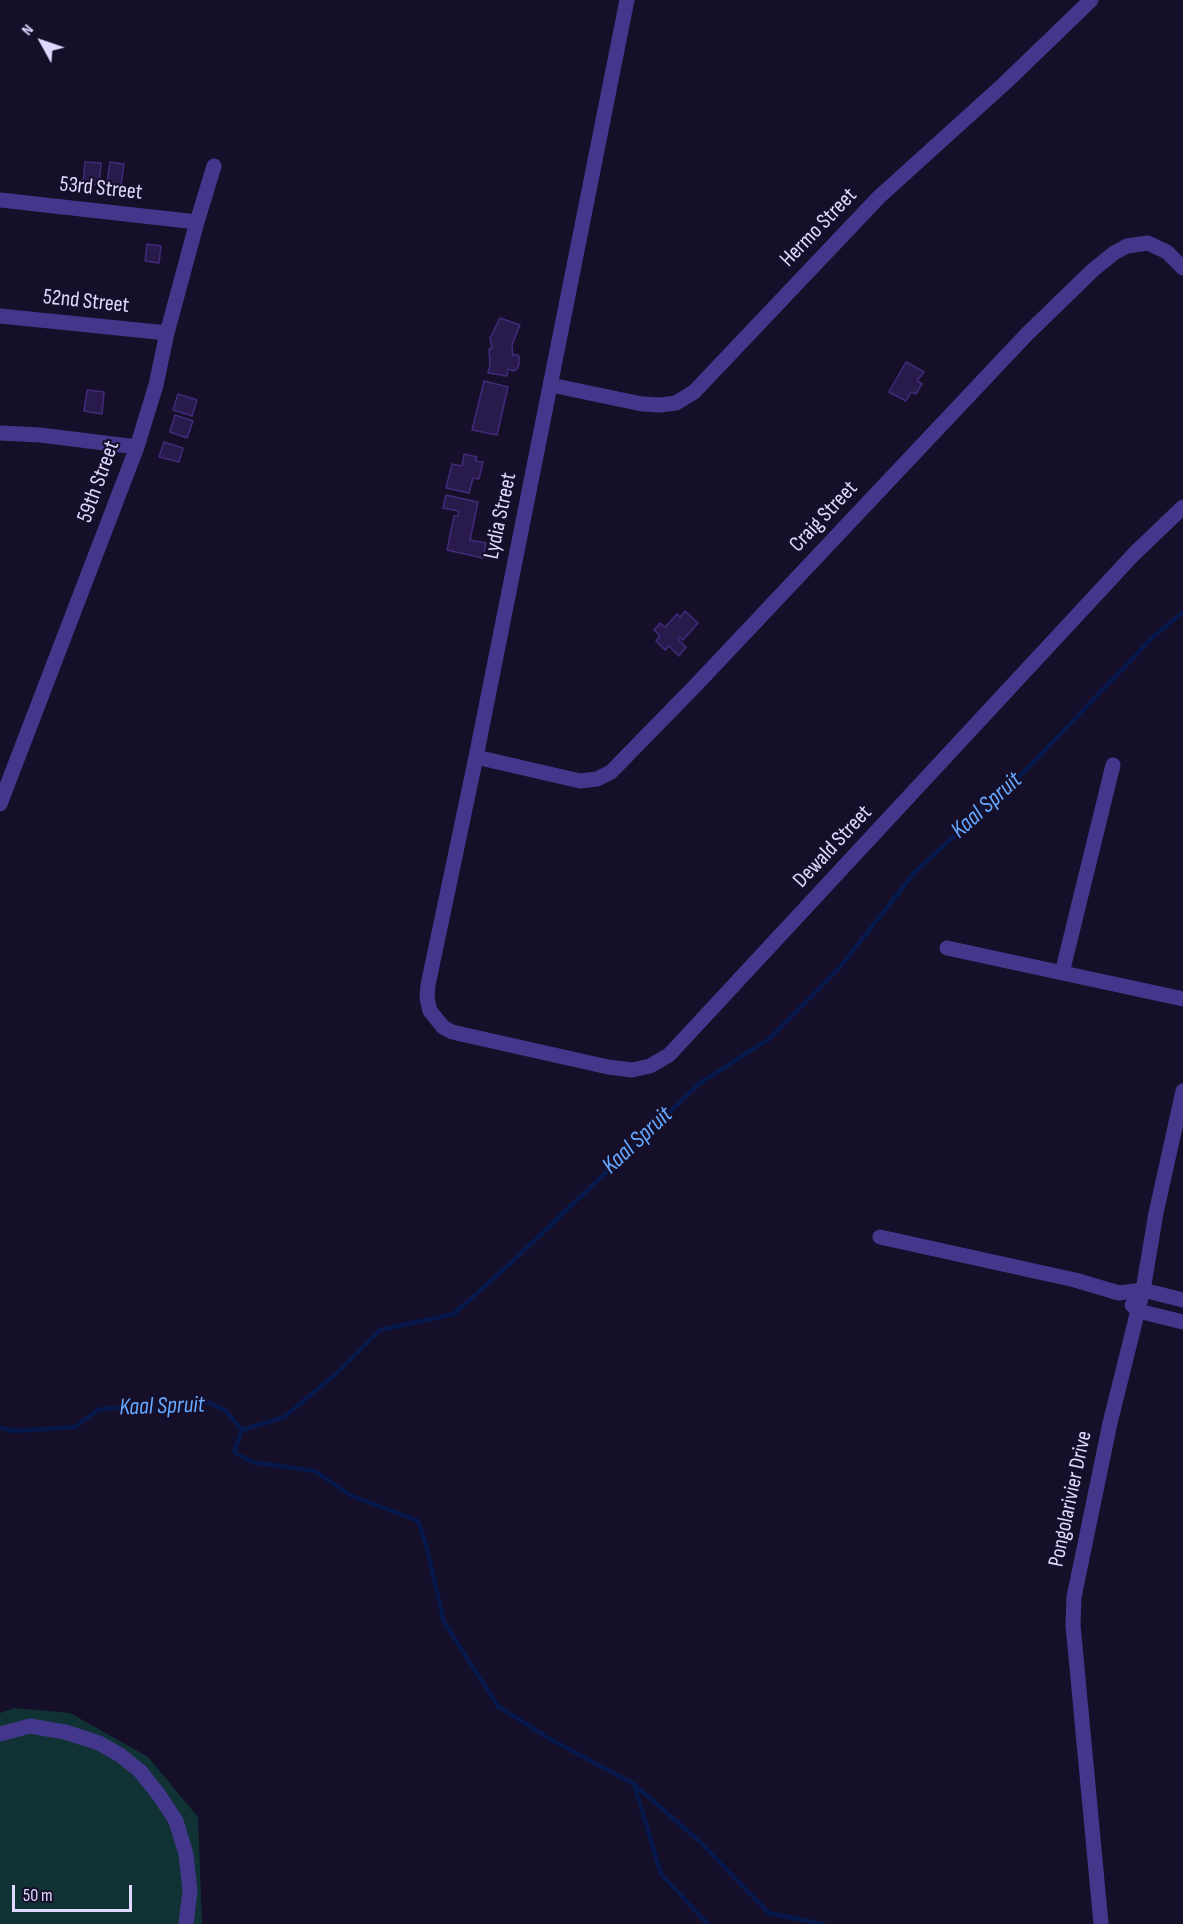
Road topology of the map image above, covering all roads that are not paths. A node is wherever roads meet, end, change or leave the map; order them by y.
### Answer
1 (627, 0) edge
2 (1091, 0) edge
3 (214, 166) dead end
4 (0, 200) edge
5 (197, 222) junction
6 (1183, 268) edge
7 (0, 316) edge
8 (167, 333) junction
9 (551, 385) junction
10 (0, 433) edge
11 (137, 447) junction
12 (1183, 507) edge
13 (476, 757) junction
14 (1113, 765) dead end
15 (0, 804) edge
16 (947, 948) dead end
17 (1062, 973) junction
18 (1183, 999) edge
19 (452, 1032) joint
20 (1183, 1090) edge
21 (880, 1237) dead end
22 (1143, 1290) junction
23 (1119, 1293) junction
24 (1183, 1300) edge
25 (1138, 1311) junction
26 (1183, 1322) edge
27 (0, 1734) edge
28 (186, 1924) edge
29 (1101, 1924) edge

1 - 9 street, Lydia Street
2 - 9 street, Hermo Street
3 - 5 street, 59th Street
4 - 5 street, 53rd Street
5 - 8 street, 59th Street
6 - 13 street, Craig Street
7 - 8 street, 52nd Street
8 - 11 street, 59th Street
9 - 13 street, Lydia Street
10 - 11 street
11 - 15 street, 59th Street
12 - 19 street, Dewald Street
13 - 19 street, Lydia Street
14 - 17 street
16 - 17 street
17 - 18 street
20 - 22 street, Pongolarivier Drive
21 - 23 street
22 - 23 street
22 - 24 street
22 - 25 street, Pongolarivier Drive
23 - 25 street
25 - 26 street
25 - 29 street, Pongolarivier Drive
27 - 28 street

